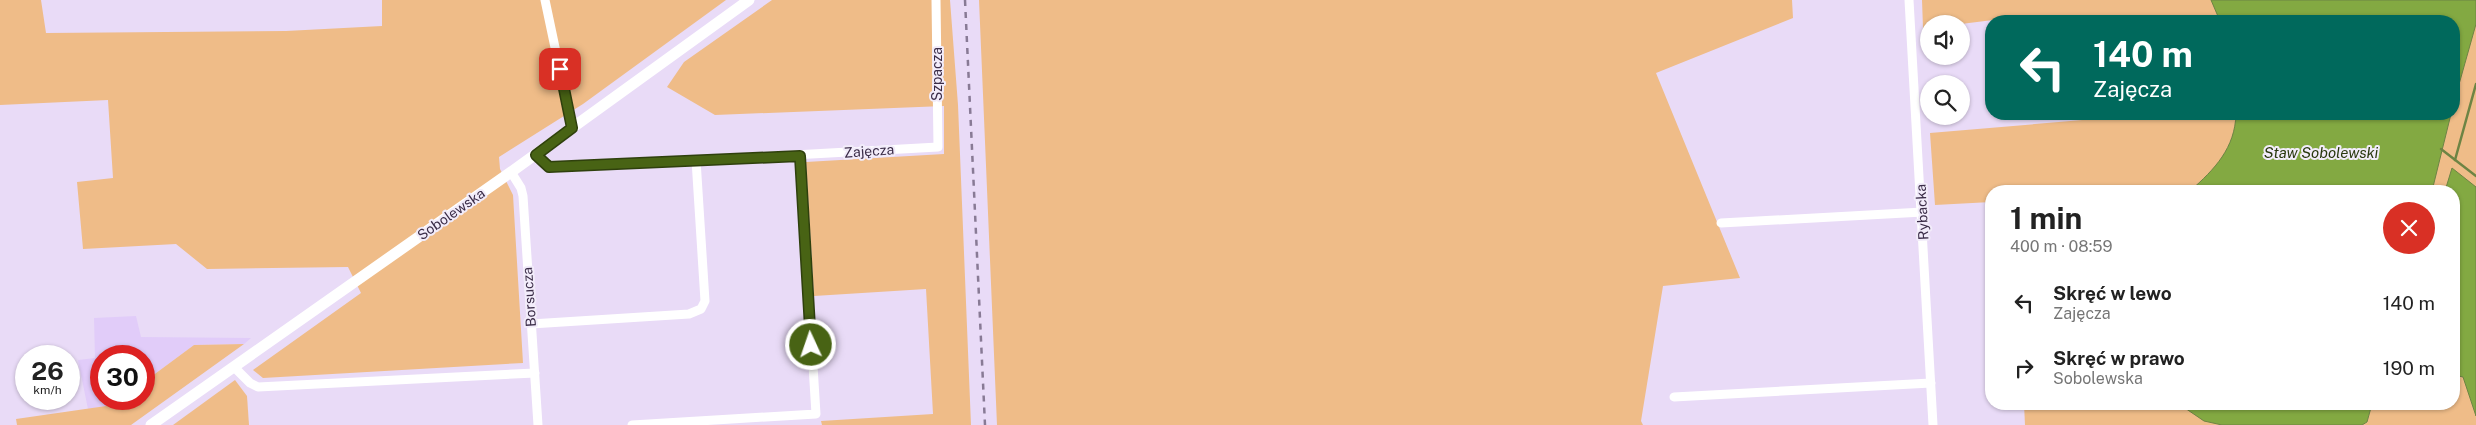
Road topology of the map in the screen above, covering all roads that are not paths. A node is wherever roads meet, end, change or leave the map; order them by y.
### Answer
1 (545, 0) edge
2 (749, 0) edge
3 (936, 0) edge
4 (1909, 0) edge
5 (572, 128) junction
6 (938, 147) joint
7 (536, 155) junction
8 (800, 156) junction
9 (696, 160) junction
10 (511, 172) junction
11 (1923, 212) junction
12 (1721, 223) dead end
13 (531, 324) junction
14 (234, 367) junction
15 (535, 373) junction
16 (1931, 383) junction
17 (1674, 397) dead end
18 (151, 425) edge
19 (538, 425) edge
20 (632, 425) edge
21 (1933, 425) edge

1 - 5 street
2 - 5 street, Sobolewska
3 - 6 street, Szpacza
4 - 11 street, Rybacka
5 - 7 street, Sobolewska
6 - 8 street, Zajęcza
7 - 9 street, Zajęcza
7 - 10 street, Sobolewska
8 - 9 street, Zajęcza
8 - 20 street
9 - 13 street
10 - 13 street, Borsucza
10 - 14 street, Sobolewska
11 - 12 street
11 - 16 street, Rybacka
13 - 15 street, Borsucza
14 - 15 street
14 - 18 street, Sobolewska
15 - 19 street, Borsucza
16 - 17 street
16 - 21 street, Rybacka

